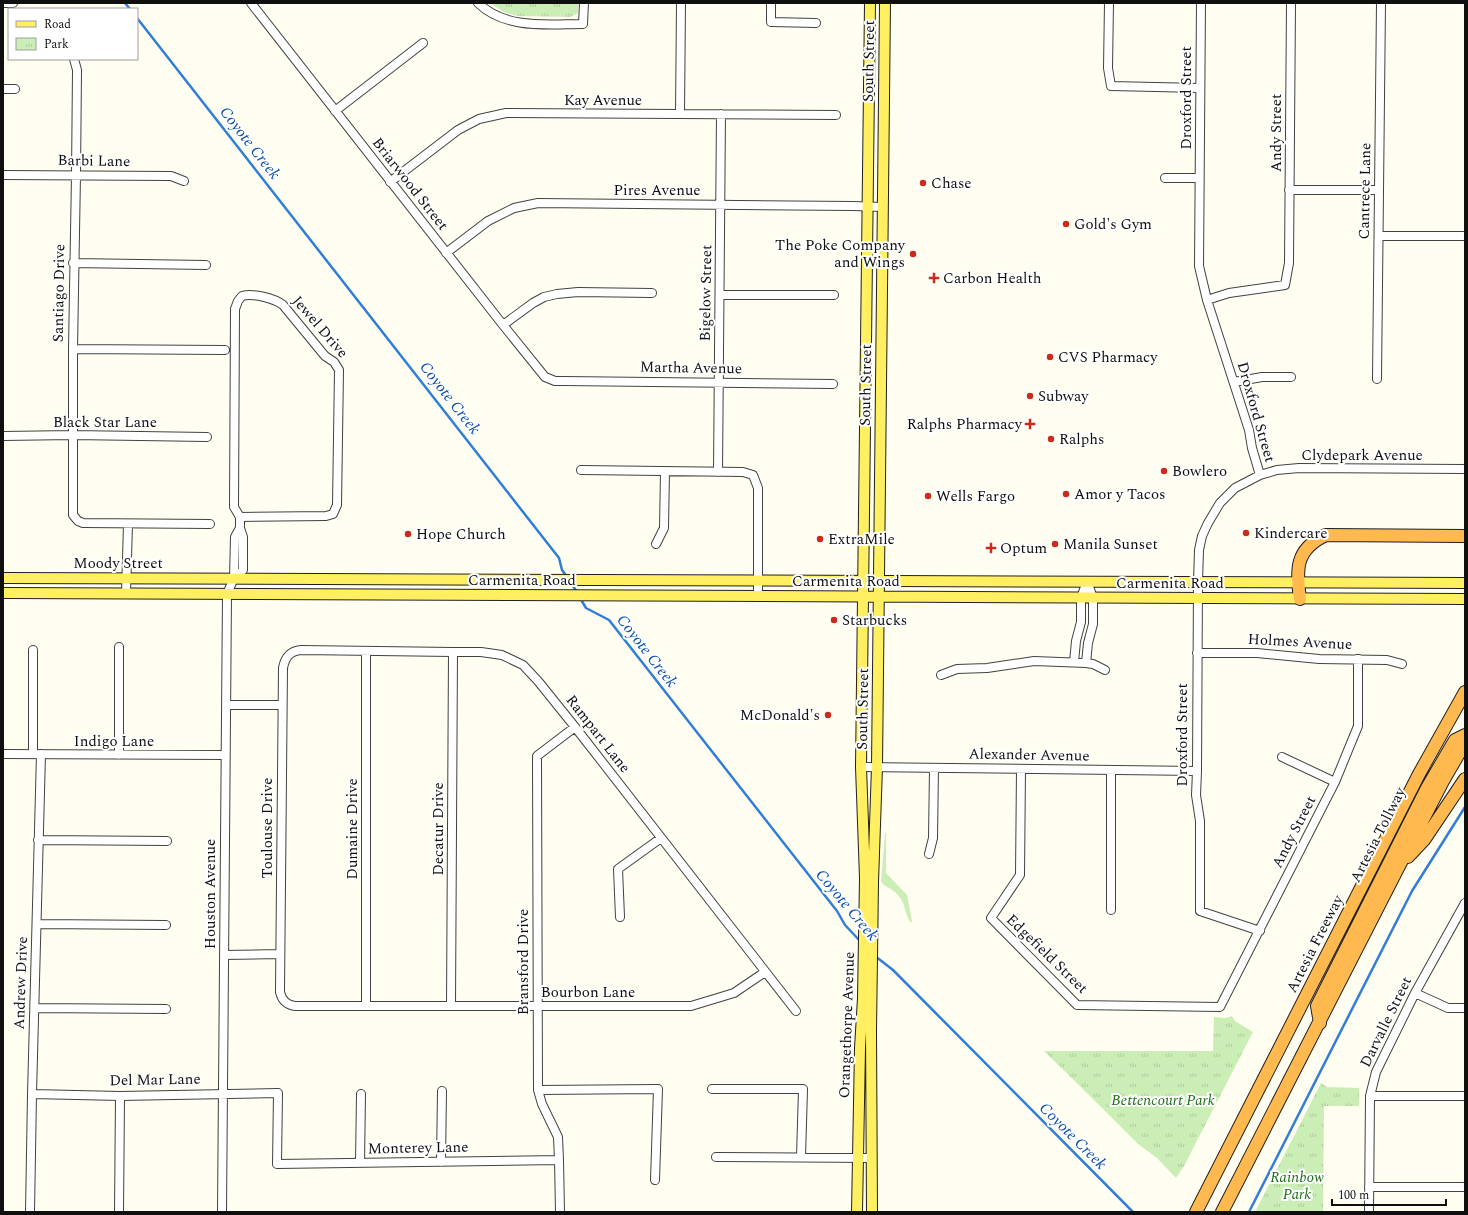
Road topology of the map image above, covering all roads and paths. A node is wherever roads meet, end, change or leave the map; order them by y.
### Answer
1 (3, 3) edge
2 (13, 3) edge
3 (251, 3) edge
4 (478, 3) edge
5 (584, 3) edge
6 (681, 3) edge
7 (771, 3) edge
8 (870, 3) edge
9 (885, 3) edge
10 (1109, 3) edge
11 (1201, 3) edge
12 (1291, 3) edge
13 (1381, 3) edge
14 (816, 23) dead end
15 (423, 43) dead end
16 (74, 60) edge
17 (1200, 88) junction
18 (3, 89) edge
19 (15, 89) dead end
20 (335, 111) junction
21 (680, 114) junction
22 (721, 114) junction
23 (836, 115) dead end
24 (3, 175) edge
25 (76, 175) junction
26 (1165, 178) dead end
27 (1200, 178) junction
28 (184, 181) dead end
29 (390, 182) junction
30 (1289, 190) junction
31 (1379, 190) junction
32 (720, 204) junction
33 (867, 206) junction
34 (883, 207) junction
35 (1379, 236) junction
36 (1465, 236) edge
37 (446, 253) junction
38 (73, 263) junction
39 (206, 265) dead end
40 (652, 293) dead end
41 (720, 295) junction
42 (834, 295) dead end
43 (1207, 300) junction
44 (503, 325) junction
45 (72, 349) junction
46 (225, 350) dead end
47 (1291, 377) dead end
48 (550, 379) joint
49 (1377, 379) dead end
50 (1234, 382) junction
51 (719, 383) junction
52 (833, 384) dead end
53 (72, 435) junction
54 (3, 436) edge
55 (207, 437) dead end
56 (1465, 469) edge
57 (581, 470) dead end
58 (665, 472) junction
59 (718, 472) junction
60 (1260, 475) junction
61 (240, 516) junction
62 (128, 524) junction
63 (210, 524) dead end
64 (1465, 536) edge
65 (656, 544) dead end
66 (3, 578) edge
67 (127, 578) junction
68 (234, 578) junction
69 (758, 580) junction
70 (864, 580) junction
71 (879, 580) junction
72 (1087, 581) junction
73 (1198, 582) junction
74 (1298, 582) junction
75 (1465, 583) edge
76 (3, 593) edge
77 (126, 594) junction
78 (227, 594) junction
79 (758, 596) junction
80 (863, 596) junction
81 (879, 596) junction
82 (1081, 598) junction
83 (1093, 598) junction
84 (1198, 598) junction
85 (1300, 599) junction
86 (1465, 599) edge
87 (119, 647) dead end
88 (33, 650) dead end
89 (366, 651) junction
90 (453, 652) junction
91 (1197, 653) junction
92 (287, 655) joint
93 (1358, 659) junction
94 (1074, 662) junction
95 (1086, 663) junction
96 (1402, 664) dead end
97 (1105, 670) dead end
98 (941, 674) dead end
99 (1465, 692) edge
100 (226, 705) junction
101 (282, 705) junction
102 (1465, 708) edge
103 (575, 727) junction
104 (1465, 735) edge
105 (1465, 743) edge
106 (3, 754) edge
107 (37, 754) junction
108 (119, 755) junction
109 (225, 755) junction
110 (1282, 757) dead end
111 (861, 767) junction
112 (877, 767) junction
113 (934, 768) junction
114 (1021, 769) junction
115 (1111, 770) junction
116 (1197, 771) junction
117 (1465, 779) edge
118 (1335, 782) junction
119 (661, 838) junction
120 (38, 840) junction
121 (167, 841) dead end
122 (929, 854) dead end
123 (1399, 866) junction
124 (1465, 903) edge
125 (1111, 910) dead end
126 (620, 917) dead end
127 (37, 924) junction
128 (166, 925) dead end
129 (1260, 931) junction
130 (280, 954) junction
131 (224, 955) junction
132 (766, 972) junction
133 (1415, 993) junction
134 (284, 1001) joint
135 (366, 1006) junction
136 (451, 1006) junction
137 (537, 1006) junction
138 (1220, 1007) joint
139 (35, 1008) junction
140 (1465, 1008) edge
141 (166, 1009) dead end
142 (796, 1011) dead end
143 (1320, 1023) junction
144 (1274, 1058) junction
145 (712, 1089) dead end
146 (538, 1090) junction
147 (442, 1091) dead end
148 (223, 1093) junction
149 (32, 1094) junction
150 (361, 1094) dead end
151 (120, 1096) junction
152 (1370, 1096) junction
153 (1465, 1096) edge
154 (716, 1157) dead end
155 (801, 1158) junction
156 (872, 1158) junction
157 (859, 1159) junction
158 (559, 1160) junction
159 (440, 1162) junction
160 (360, 1163) junction
161 (277, 1164) joint
162 (655, 1180) dead end
163 (1369, 1187) junction
164 (1465, 1187) edge
165 (30, 1212) edge
166 (119, 1212) edge
167 (222, 1212) edge
168 (560, 1212) edge
169 (857, 1212) edge
170 (872, 1212) edge
171 (1196, 1212) edge
172 (1222, 1212) edge
173 (1369, 1212) edge

1 - 2 street
3 - 20 street, Briarwood Street
4 - 5 street
6 - 21 street
7 - 14 street
8 - 33 main road, South Street
9 - 34 main road, South Street
10 - 17 street
11 - 17 street, Droxford Street
12 - 30 street, Andy Street
13 - 31 street, Cantrece Lane
15 - 20 street
16 - 25 street, Santiago Drive
17 - 27 street, Droxford Street
18 - 19 street
20 - 29 street, Briarwood Street
21 - 22 street, Kay Avenue
21 - 29 street, Kay Avenue
22 - 23 street, Kay Avenue
22 - 32 street, Bigelow Street
24 - 25 street, Barbi Lane
25 - 28 street, Barbi Lane
25 - 38 street, Santiago Drive
26 - 27 street
27 - 43 street, Droxford Street
29 - 37 street, Briarwood Street
30 - 31 street
30 - 43 street, Andy Street
31 - 35 street, Cantrece Lane
32 - 33 street, Pires Avenue
32 - 37 street, Pires Avenue
32 - 41 street, Bigelow Street
33 - 34 street, Pires Avenue
33 - 70 main road, South Street
34 - 71 main road, South Street
35 - 36 street
35 - 49 street, Cantrece Lane
37 - 44 street, Briarwood Street
38 - 39 street
38 - 45 street, Santiago Drive
40 - 44 street
41 - 42 street
41 - 51 street, Bigelow Street
43 - 50 street, Droxford Street
44 - 48 street, Briarwood Street
45 - 46 street
45 - 53 street, Santiago Drive
47 - 50 street
48 - 51 street, Martha Avenue
50 - 60 street, Droxford Street
51 - 52 street, Martha Avenue
51 - 59 street, Bigelow Street
53 - 54 street, Black Star Lane
53 - 55 street, Black Star Lane
53 - 62 street, Santiago Drive
56 - 60 street, Clydepark Avenue
57 - 58 street
58 - 59 street
58 - 65 street
59 - 69 street
60 - 73 street, Droxford Street
61 - 61 street, Jewel Drive
61 - 68 street, Jewel Drive
62 - 63 street
62 - 67 street
64 - 74 highway
66 - 67 main road, Moody Street
67 - 68 main road, Moody Street
67 - 77 street
68 - 69 main road, Carmenita Road
68 - 78 street, Houston Avenue
69 - 70 main road, Carmenita Road
69 - 79 street
70 - 71 main road, Carmenita Road
70 - 80 main road, South Street
71 - 72 main road, Carmenita Road
71 - 81 main road, South Street
72 - 73 main road, Carmenita Road
72 - 82 street
72 - 83 street
73 - 74 main road, Carmenita Road
73 - 84 street, Droxford Street
74 - 75 main road, Carmenita Road
74 - 85 highway
76 - 77 main road, Moody Street
77 - 78 main road, Moody Street
78 - 79 main road, Carmenita Road
78 - 100 street, Houston Avenue
79 - 80 main road, Carmenita Road
80 - 81 main road, Carmenita Road
80 - 111 main road, South Street
81 - 82 main road, Carmenita Road
81 - 112 main road, South Street
82 - 83 main road, Carmenita Road
82 - 94 street
83 - 84 main road, Carmenita Road
83 - 95 street
84 - 85 main road, Carmenita Road
84 - 91 street, Droxford Street
85 - 86 main road, Carmenita Road
87 - 108 street
88 - 107 street, Andrew Drive
89 - 90 street, Rampart Lane
89 - 92 street, Rampart Lane
89 - 135 street, Dumaine Drive
90 - 103 street, Rampart Lane
90 - 136 street, Decatur Drive
91 - 93 street, Holmes Avenue
91 - 116 street, Droxford Street
92 - 101 street, Toulouse Drive
93 - 96 street, Holmes Avenue
93 - 118 street, Andy Street
94 - 95 street
94 - 98 street
95 - 97 street
99 - 144 highway, Artesia Freeway
100 - 101 street
100 - 109 street, Houston Avenue
101 - 130 street, Toulouse Drive
102 - 144 highway, Artesia Tollway
103 - 119 street, Rampart Lane
103 - 137 street, Bransford Drive
104 - 143 highway, Artesia Tollway
105 - 123 highway
106 - 107 street, Indigo Lane
107 - 108 street, Indigo Lane
107 - 120 street, Andrew Drive
108 - 109 street, Indigo Lane
109 - 131 street, Houston Avenue
110 - 118 street
111 - 112 street, Alexander Avenue
111 - 157 main road, Orangethorpe Avenue
112 - 113 street, Alexander Avenue
112 - 156 main road, Orangethorpe Avenue
113 - 114 street, Alexander Avenue
113 - 122 street
114 - 115 street, Alexander Avenue
114 - 138 street, Edgefield Street
115 - 116 street, Alexander Avenue
115 - 125 street
116 - 129 street, Droxford Street
117 - 123 highway
118 - 129 street, Andy Street
119 - 126 street
119 - 132 street, Rampart Lane
120 - 121 street
120 - 127 street, Andrew Drive
123 - 143 highway
124 - 133 street, Darvalle Street
127 - 128 street
127 - 139 street, Andrew Drive
129 - 138 street, Andy Street
130 - 131 street
130 - 134 street, Toulouse Drive
131 - 148 street, Houston Avenue
132 - 137 street, Bourbon Lane
132 - 142 street, Rampart Lane
133 - 140 street
133 - 152 street, Darvalle Street
134 - 135 street, Bourbon Lane
135 - 136 street, Bourbon Lane
136 - 137 street, Bourbon Lane
137 - 146 street, Bransford Drive
139 - 141 street
139 - 149 street, Andrew Drive
143 - 172 highway
144 - 171 highway, Artesia Freeway
145 - 155 street
146 - 158 street, Bransford Drive
146 - 162 street
147 - 159 street
148 - 151 street, Del Mar Lane
148 - 161 street, Del Mar Lane
148 - 167 street, Houston Avenue
149 - 151 street, Del Mar Lane
149 - 165 street, Andrew Drive
150 - 160 street
151 - 166 street
152 - 153 street
152 - 163 street, Darvalle Street
154 - 155 street
155 - 157 street
156 - 157 street
156 - 170 main road, Orangethorpe Avenue
157 - 169 main road, Orangethorpe Avenue
158 - 159 street, Monterey Lane
158 - 168 street, Bransford Drive
159 - 160 street, Monterey Lane
160 - 161 street, Monterey Lane
163 - 164 street
163 - 173 street, Darvalle Street

